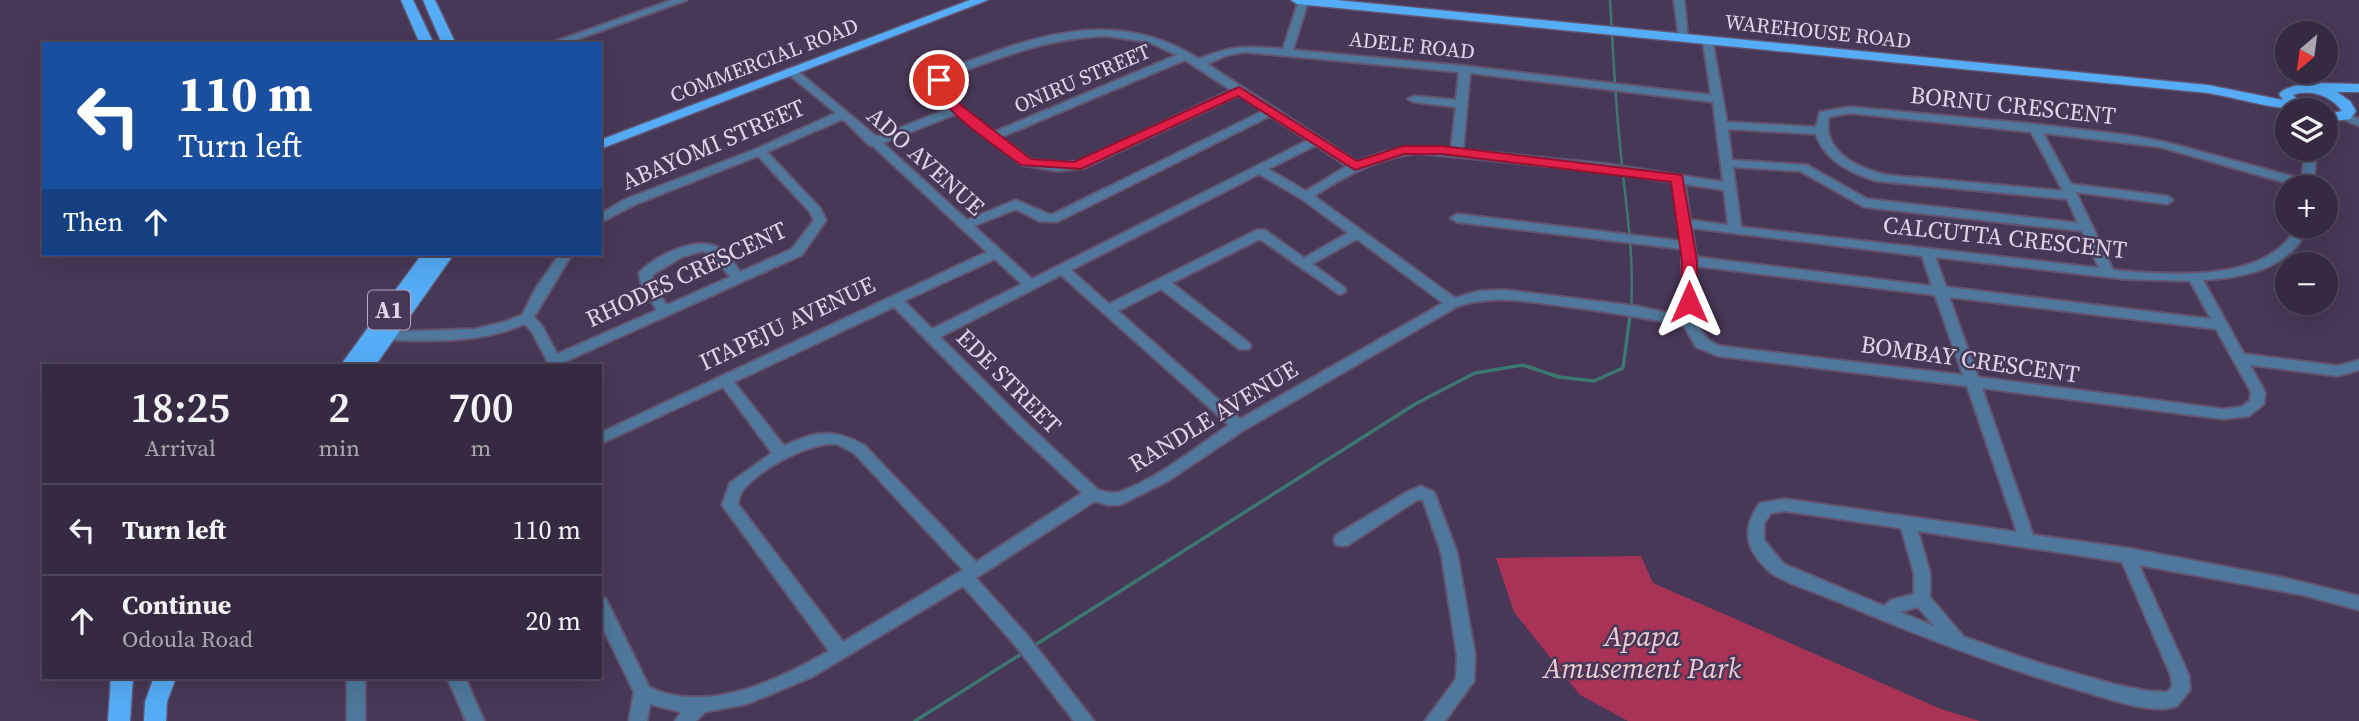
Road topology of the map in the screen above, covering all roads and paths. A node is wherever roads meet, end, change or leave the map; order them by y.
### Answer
1 (407, 0) edge
2 (429, 0) edge
3 (682, 0) edge
4 (950, 0) edge
5 (982, 0) edge
6 (1297, 0) edge
7 (1679, 0) edge
8 (1303, 1) edge
9 (1684, 38) junction
10 (1708, 41) junction
11 (426, 42) edge
12 (448, 42) edge
13 (559, 42) edge
14 (1287, 52) junction
15 (1184, 55) junction
16 (1200, 63) junction
17 (1465, 69) junction
18 (791, 71) junction
19 (2359, 88) edge
20 (2208, 89) junction
21 (2308, 89) junction
22 (2290, 90) junction
23 (1239, 91) junction
24 (2288, 98) edge
25 (1413, 99) dead end
26 (1717, 99) junction
27 (2275, 102) edge
28 (1462, 104) junction
29 (957, 109) junction
30 (1271, 111) junction
31 (2353, 113) edge
32 (844, 114) junction
33 (1722, 125) junction
34 (2034, 127) junction
35 (1820, 131) junction
36 (602, 135) edge
37 (995, 136) junction
38 (1317, 139) junction
39 (873, 143) junction
40 (602, 144) edge
41 (760, 151) junction
42 (1457, 152) junction
43 (1725, 163) junction
44 (1355, 166) junction
45 (1259, 169) junction
46 (2275, 177) edge
47 (1678, 178) junction
48 (1729, 187) junction
49 (2069, 192) junction
50 (1306, 196) junction
51 (2166, 200) dead end
52 (602, 218) edge
53 (1457, 218) dead end
54 (1684, 223) junction
55 (966, 225) junction
56 (2087, 228) junction
57 (1735, 230) junction
58 (1357, 233) junction
59 (2296, 238) edge
60 (1688, 246) junction
61 (1927, 252) junction
62 (996, 253) junction
63 (429, 256) edge
64 (445, 256) edge
65 (565, 256) edge
66 (1689, 261) junction
67 (1304, 263) junction
68 (1063, 270) junction
69 (2108, 272) junction
70 (2194, 276) junction
71 (737, 277) junction
72 (1161, 282) junction
73 (1031, 285) junction
74 (1339, 290) dead end
75 (1941, 292) junction
76 (895, 300) junction
77 (1453, 303) junction
78 (664, 310) junction
79 (1108, 310) junction
80 (527, 318) junction
81 (1689, 322) junction
82 (2222, 325) junction
83 (389, 335) junction
84 (930, 336) junction
85 (1244, 345) dead end
86 (2242, 359) junction
87 (555, 363) edge
88 (350, 364) edge
89 (367, 364) edge
90 (2359, 365) edge
91 (724, 380) junction
92 (1973, 383) junction
93 (1239, 426) junction
94 (602, 437) edge
95 (781, 454) junction
96 (1093, 494) junction
97 (1908, 524) junction
98 (1342, 540) dead end
99 (2028, 542) junction
100 (2127, 555) junction
101 (969, 574) junction
102 (1922, 599) junction
103 (2359, 603) edge
104 (602, 608) edge
105 (1886, 615) junction
106 (1959, 644) junction
107 (840, 652) junction
108 (122, 679) edge
109 (164, 679) edge
110 (356, 679) edge
111 (457, 679) edge
112 (643, 692) junction
113 (701, 704) junction
114 (119, 721) edge
115 (155, 721) edge
116 (356, 721) edge
117 (475, 721) edge
118 (638, 721) edge
119 (684, 721) edge
120 (1083, 721) edge
121 (1434, 721) edge

1 - 11 main road
2 - 12 main road
3 - 13 street
4 - 36 main road, COMMERCIAL ROAD
5 - 18 main road, COMMERCIAL ROAD
6 - 8 main road, WAREHOUSE ROAD
7 - 9 street
8 - 9 main road, WAREHOUSE ROAD
8 - 14 street
9 - 10 main road, WAREHOUSE ROAD
10 - 20 main road, WAREHOUSE ROAD
10 - 26 street
14 - 16 street, ADELE ROAD
14 - 17 street, ADELE ROAD
15 - 16 street
15 - 29 street
15 - 37 street, ONIRU STREET
16 - 23 street
17 - 26 street, ADELE ROAD
17 - 28 street
18 - 32 street, ADO AVENUE
18 - 40 main road, COMMERCIAL ROAD
19 - 21 main road
20 - 22 main road, WAREHOUSE ROAD
20 - 27 main road, WAREHOUSE ROAD
21 - 22 main road, WAREHOUSE ROAD
21 - 31 main road
22 - 24 main road
23 - 30 street
23 - 37 street
25 - 28 street
26 - 33 street
28 - 42 street
29 - 37 street
29 - 39 street
30 - 38 street
30 - 55 street
32 - 39 street, ADO AVENUE
32 - 41 street, ABAYOMI STREET
33 - 35 street
33 - 43 street
34 - 35 street, BORNU CRESCENT
34 - 46 street, BORNU CRESCENT
34 - 49 street
35 - 49 street
38 - 44 street
38 - 45 street
39 - 55 street, ADO AVENUE
41 - 52 street, ABAYOMI STREET
41 - 71 street, RHODES CRESCENT
42 - 44 street
42 - 47 street
43 - 48 street
43 - 56 street
44 - 50 street
45 - 50 street
45 - 68 street
47 - 48 street
47 - 54 street
48 - 57 street
49 - 51 street
49 - 56 street
50 - 58 street
53 - 60 street
54 - 57 street, CALCUTTA CRESCENT
54 - 60 street
55 - 62 street, ADO AVENUE
56 - 69 street
57 - 61 street, CALCUTTA CRESCENT
58 - 67 street
58 - 77 street
59 - 70 street, CALCUTTA CRESCENT
60 - 66 street
61 - 69 street, CALCUTTA CRESCENT
61 - 75 street
62 - 73 street, ADO AVENUE
62 - 76 street, ITAPEJU AVENUE
63 - 88 main road, A1
64 - 83 main road, A1
65 - 80 street
66 - 75 street
66 - 81 street
67 - 72 street
67 - 74 street
68 - 73 street
68 - 79 street
69 - 70 street, CALCUTTA CRESCENT
70 - 82 street, BOMBAY CRESCENT
71 - 78 street, RHODES CRESCENT
71 - 78 street
72 - 79 street
72 - 85 street
73 - 84 street
75 - 82 street
75 - 92 street
76 - 84 street, EDE STREET
76 - 91 street, ITAPEJU AVENUE
77 - 81 street, RANDLE AVENUE
77 - 93 street, RANDLE AVENUE
78 - 87 street, RHODES CRESCENT
79 - 93 street
80 - 83 street
80 - 87 street
81 - 92 street, BOMBAY CRESCENT
82 - 86 street, BOMBAY CRESCENT
83 - 89 main road, A1
84 - 96 street, EDE STREET
86 - 90 street
86 - 92 street, BOMBAY CRESCENT
91 - 94 street, ITAPEJU AVENUE
91 - 95 street
92 - 99 street
93 - 96 street, RANDLE AVENUE
95 - 101 street
95 - 107 street
96 - 101 street
97 - 99 street
97 - 102 street
97 - 105 street
98 - 121 street
99 - 100 street
100 - 103 street
100 - 106 street
101 - 107 street
101 - 120 street
102 - 105 street
102 - 106 street
104 - 112 street
105 - 106 street
107 - 113 street
108 - 114 main road
109 - 115 main road
110 - 116 street
111 - 117 street
112 - 113 street
112 - 118 street
113 - 119 street

